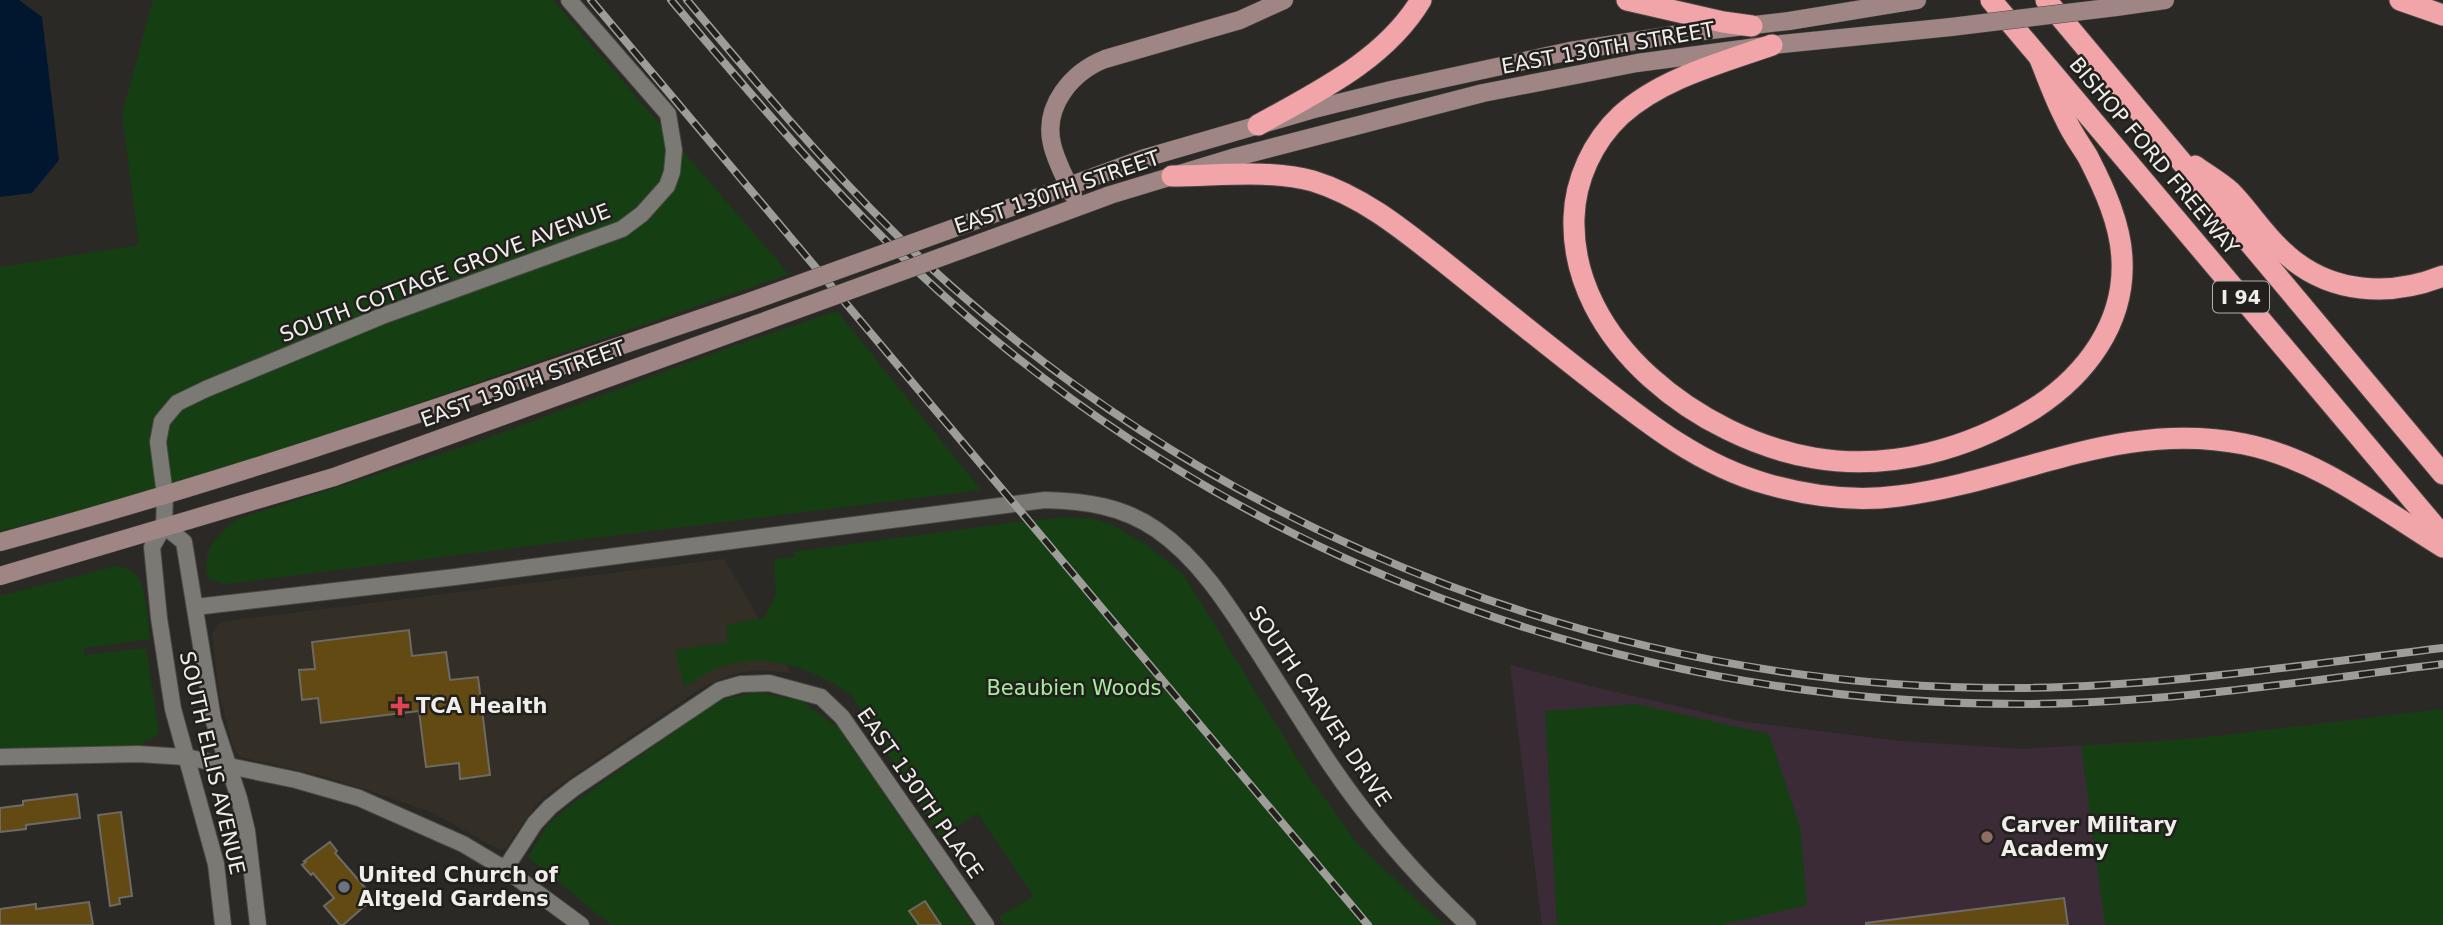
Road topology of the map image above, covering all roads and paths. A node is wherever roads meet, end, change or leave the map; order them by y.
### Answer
1 (569, 0) edge
2 (1284, 0) edge
3 (1421, 0) edge
4 (1626, 0) edge
5 (1917, 0) edge
6 (1991, 0) edge
7 (2046, 0) edge
8 (2165, 0) edge
9 (2400, 0) edge
10 (2443, 15) edge
11 (1752, 26) junction
12 (1772, 45) junction
13 (2040, 59) junction
14 (1258, 125) junction
15 (2171, 150) junction
16 (1172, 176) junction
17 (1069, 187) junction
18 (1078, 208) junction
19 (2443, 276) edge
20 (2443, 474) edge
21 (165, 495) junction
22 (164, 526) junction
23 (2443, 536) edge
24 (0, 542) edge
25 (2443, 547) edge
26 (0, 576) edge
27 (195, 607) junction
28 (0, 757) edge
29 (186, 757) junction
30 (228, 766) junction
31 (505, 869) junction
32 (223, 925) edge
33 (258, 925) edge
34 (581, 925) edge
35 (986, 925) edge
36 (1468, 925) edge

1 - 21 street, SOUTH COTTAGE GROVE AVENUE
2 - 17 main road
3 - 14 highway
4 - 11 highway
5 - 11 main road, EAST 130TH STREET
6 - 13 highway, BISHOP FORD FREEWAY / I 94
7 - 15 highway, BISHOP FORD FREEWAY / I 94
8 - 12 main road, EAST 130TH STREET, bridge
9 - 10 highway
11 - 14 main road, EAST 130TH STREET
12 - 13 highway
12 - 16 main road, EAST 130TH STREET
13 - 23 highway, BISHOP FORD FREEWAY / I 94
14 - 17 main road, EAST 130TH STREET
15 - 19 highway
15 - 20 highway, BISHOP FORD FREEWAY / I 94
16 - 18 main road, EAST 130TH STREET
16 - 25 highway
17 - 18 main road
17 - 21 main road, EAST 130TH STREET, bridge
18 - 22 main road, EAST 130TH STREET, bridge
21 - 22 street, SOUTH COTTAGE GROVE AVENUE
21 - 24 main road, EAST 130TH STREET
22 - 26 main road, EAST 130TH STREET
22 - 27 street, SOUTH ELLIS AVENUE
22 - 29 street, SOUTH ELLIS AVENUE
27 - 30 street, SOUTH ELLIS AVENUE
27 - 36 street, SOUTH CARVER DRIVE
28 - 29 street
29 - 30 street
29 - 32 street, SOUTH ELLIS AVENUE
30 - 31 street
30 - 33 street, SOUTH ELLIS AVENUE
31 - 34 street
31 - 35 street, EAST 130TH PLACE

